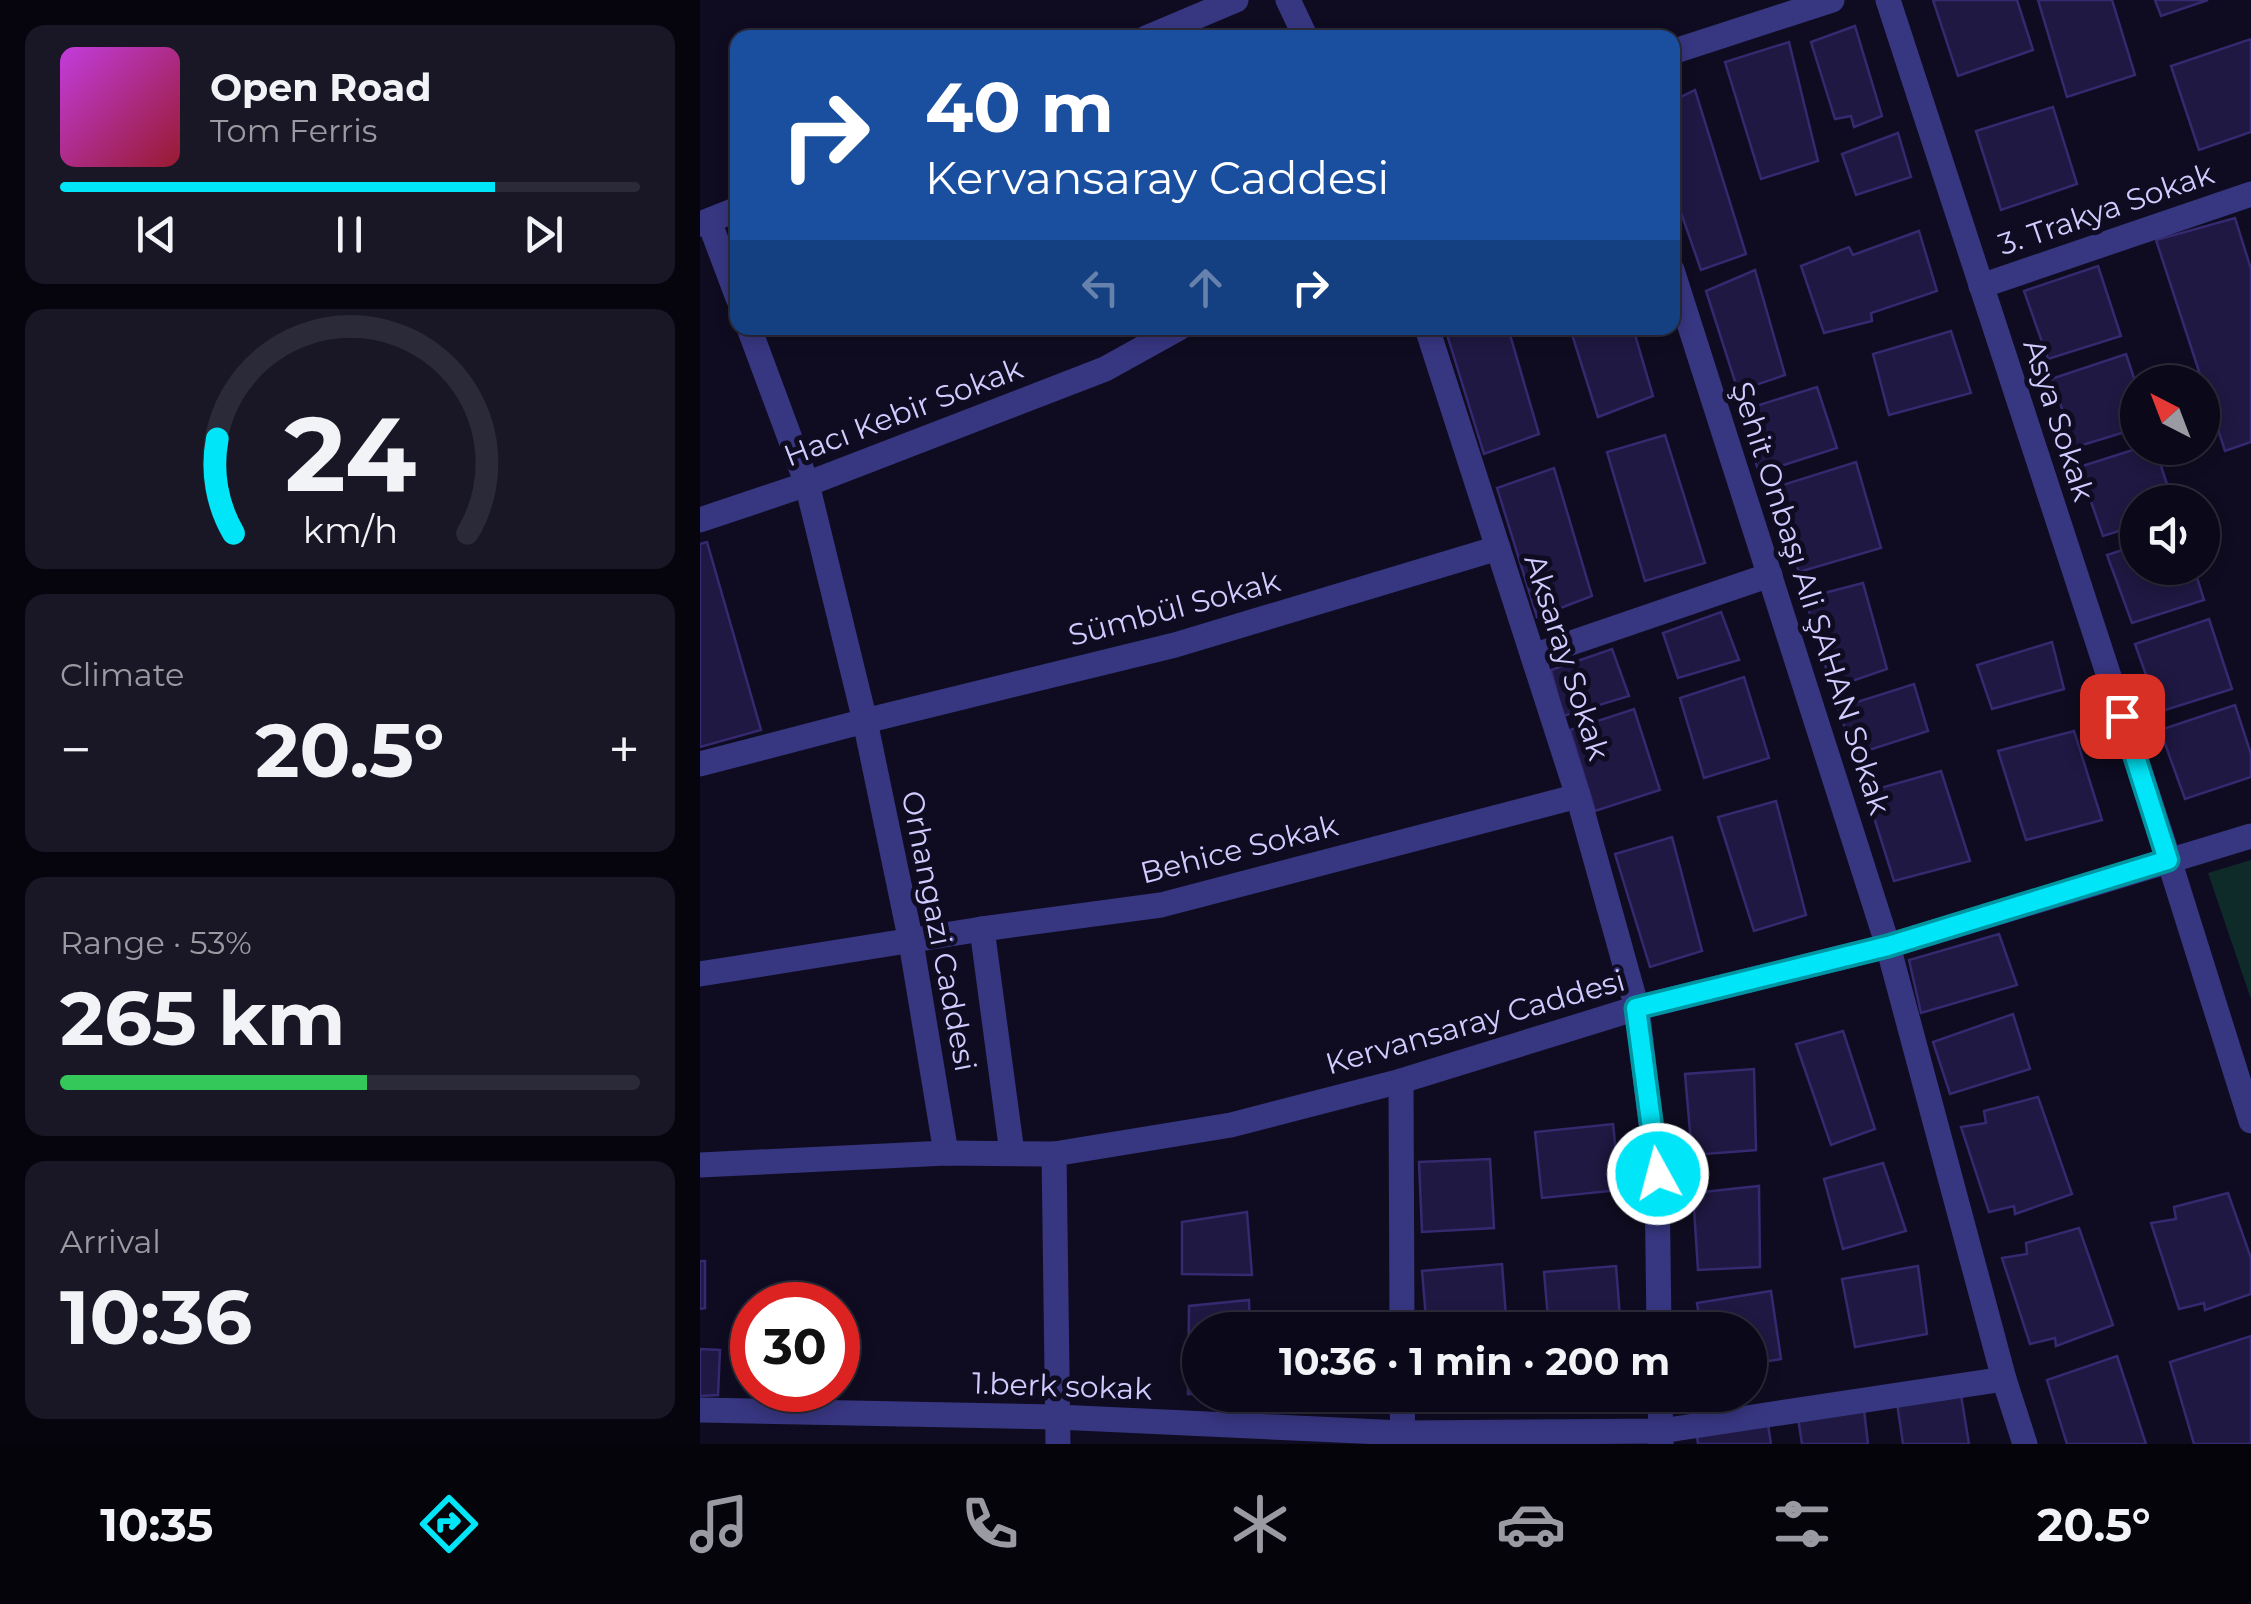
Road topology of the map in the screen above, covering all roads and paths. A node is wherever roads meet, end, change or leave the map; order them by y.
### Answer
1 (1236, 0) edge
2 (1288, 0) edge
3 (1745, 0) edge
4 (1832, 0) edge
5 (1888, 0) edge
6 (1756, 25) junction
7 (1165, 30) edge
8 (1302, 30) edge
9 (1680, 49) edge
10 (2251, 194) edge
11 (730, 212) edge
12 (704, 222) edge
13 (730, 280) edge
14 (1981, 286) junction
15 (1680, 295) edge
16 (752, 335) edge
17 (1166, 335) edge
18 (1429, 335) edge
19 (808, 484) junction
20 (700, 520) edge
21 (1498, 548) junction
22 (1770, 575) junction
23 (1533, 656) junction
24 (865, 721) junction
25 (700, 764) edge
26 (1578, 796) junction
27 (2251, 836) edge
28 (2168, 860) junction
29 (982, 929) junction
30 (911, 942) junction
31 (1888, 946) junction
32 (700, 974) edge
33 (1636, 1008) junction
34 (1401, 1081) junction
35 (2251, 1121) edge
36 (946, 1153) junction
37 (1012, 1154) junction
38 (1054, 1154) junction
39 (700, 1166) edge
40 (1402, 1312) edge
41 (1660, 1312) edge
42 (2004, 1379) junction
43 (700, 1410) edge
44 (1402, 1412) edge
45 (1660, 1412) edge
46 (1057, 1418) junction
47 (1661, 1437) edge
48 (1403, 1438) edge
49 (1058, 1444) edge
50 (2025, 1444) edge

1 - 7 street
2 - 8 street
3 - 6 street
4 - 6 street
5 - 14 street, Asya Sokak
6 - 9 street
10 - 14 street, 3. Trakya Sokak
11 - 12 street
12 - 13 street
14 - 28 street, Asya Sokak
15 - 22 street, Şehit Onbaşı Ali ŞAHAN Sokak
16 - 19 street
17 - 19 street, Hacı Kebir Sokak
18 - 21 street, Aksaray Sokak
19 - 20 street, Hacı Kebir Sokak
19 - 24 street, Orhangazi Caddesi
21 - 23 street, Aksaray Sokak
21 - 24 street, Sümbül Sokak
22 - 23 street
22 - 31 street, Şehit Onbaşı Ali ŞAHAN Sokak
23 - 26 street, Aksaray Sokak
24 - 25 street, Sümbül Sokak
24 - 30 street, Orhangazi Caddesi
26 - 29 street, Behice Sokak
26 - 33 street, Aksaray Sokak
27 - 28 street, Kervansaray Caddesi
28 - 31 street, Kervansaray Caddesi
28 - 35 street, Asya Sokak
29 - 30 street, Behice Sokak
29 - 37 street
30 - 32 street, Behice Sokak
30 - 36 street, Orhangazi Caddesi
31 - 33 street, Kervansaray Caddesi
31 - 42 street, Şehit Onbaşı Ali ŞAHAN Sokak
33 - 34 street, Kervansaray Caddesi
33 - 41 street, Aksaray Sokak
34 - 38 street, Kervansaray Caddesi
34 - 40 street
36 - 37 street, Kervansaray Caddesi
36 - 39 street, Kervansaray Caddesi
37 - 38 street, Kervansaray Caddesi
38 - 46 street
42 - 47 street, 1.berk sokak
42 - 50 street, Şehit Onbaşı Ali ŞAHAN Sokak
43 - 46 street, 1.berk sokak
44 - 48 street
45 - 47 street
46 - 48 street, 1.berk sokak
46 - 49 street
47 - 48 street, 1.berk sokak

